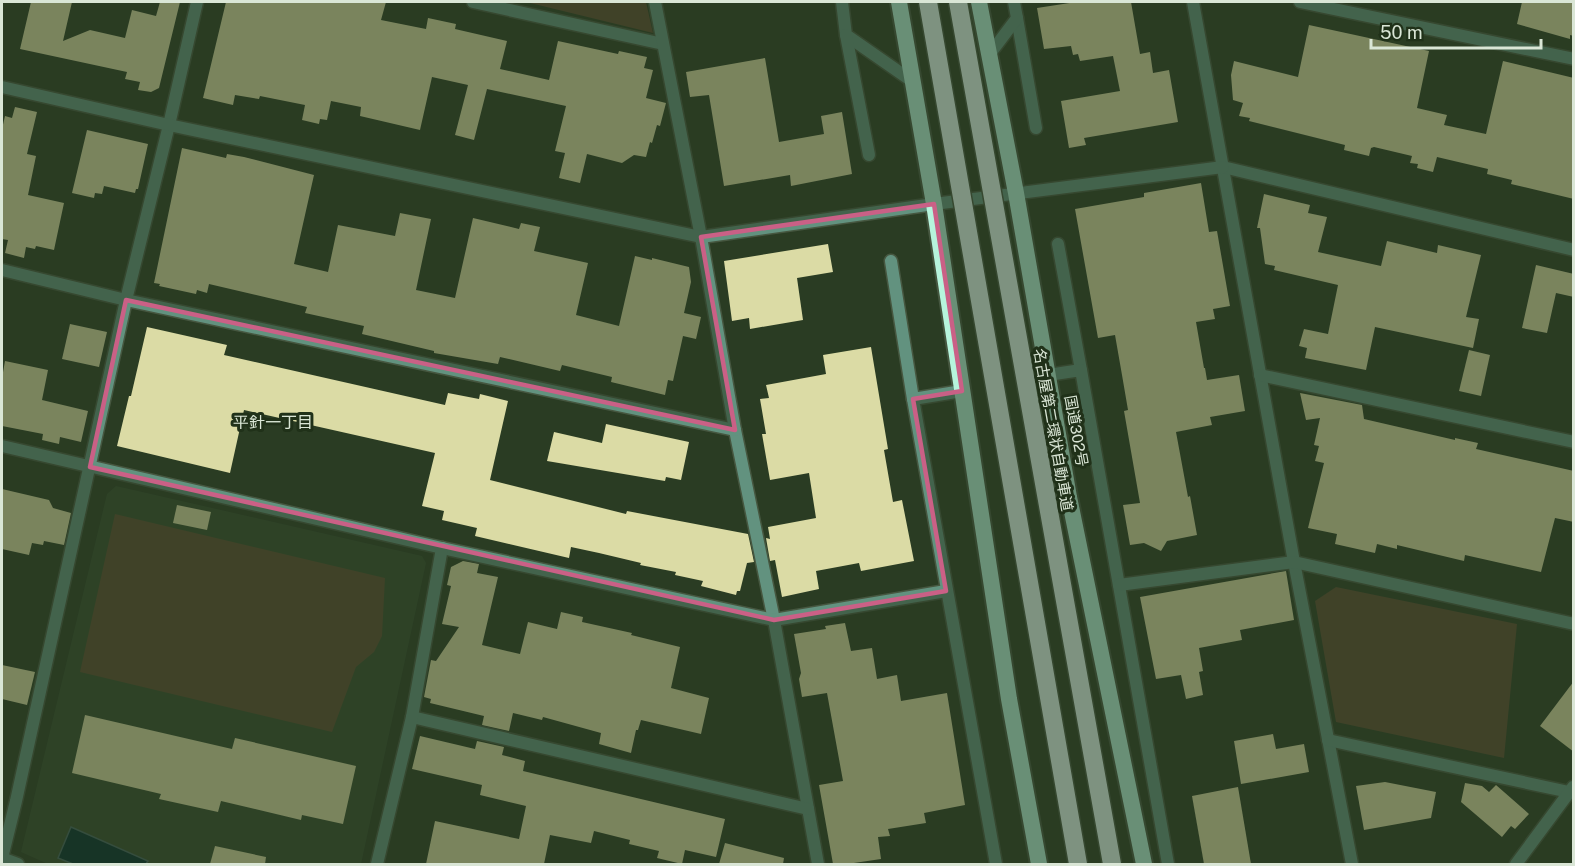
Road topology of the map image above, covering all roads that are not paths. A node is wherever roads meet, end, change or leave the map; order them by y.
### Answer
1 (196, 2) edge
2 (472, 2) edge
3 (655, 2) edge
4 (842, 2) edge
5 (899, 2) edge
6 (928, 2) edge
7 (958, 2) edge
8 (979, 2) edge
9 (1014, 2) edge
10 (1193, 2) edge
11 (1300, 2) edge
12 (1017, 18) junction
13 (846, 35) junction
14 (663, 44) junction
15 (989, 55) junction
16 (1574, 59) edge
17 (912, 81) junction
18 (2, 87) edge
19 (169, 126) junction
20 (1036, 128) dead end
21 (869, 155) dead end
22 (1223, 167) junction
23 (1016, 194) junction
24 (934, 204) junction
25 (701, 237) junction
26 (1058, 244) dead end
27 (1574, 250) edge
28 (891, 261) dead end
29 (2, 270) edge
30 (126, 300) junction
31 (1082, 370) junction
32 (1048, 375) junction
33 (1260, 375) junction
34 (962, 391) junction
35 (913, 399) junction
36 (735, 430) junction
37 (1574, 442) edge
38 (2, 446) edge
39 (90, 467) junction
40 (442, 548) junction
41 (1294, 562) junction
42 (1119, 585) junction
43 (946, 591) junction
44 (774, 620) junction
45 (1574, 624) edge
46 (412, 717) junction
47 (1328, 740) junction
48 (1571, 789) edge
49 (808, 809) junction
50 (2, 858) edge
51 (18, 864) edge
52 (377, 864) edge
53 (818, 864) edge
54 (996, 864) edge
55 (1039, 864) edge
56 (1078, 864) edge
57 (1112, 864) edge
58 (1144, 864) edge
59 (1168, 864) edge
60 (1352, 864) edge
61 (1515, 864) edge

1 - 19 street
2 - 14 street
3 - 14 street
4 - 13 street
5 - 17 highway
6 - 56 highway, bridge
7 - 57 highway, 名古屋第二環状自動車道, bridge
8 - 15 highway, 国道302号
9 - 12 street
10 - 22 street
11 - 16 street
12 - 15 street
12 - 20 street
13 - 17 street
13 - 21 street
14 - 25 street
15 - 23 highway, 国道302号
17 - 24 highway
18 - 19 street
19 - 25 street
19 - 30 street
22 - 23 street
22 - 27 street
22 - 33 street
23 - 24 street
23 - 32 highway, 国道302号
24 - 25 street
24 - 34 highway
25 - 36 street
26 - 31 street
28 - 35 street
29 - 30 street
30 - 36 street
30 - 39 street
31 - 32 street
31 - 42 street
32 - 58 highway, 国道302号
33 - 37 street
33 - 41 street
34 - 35 street
34 - 55 highway
35 - 43 street
36 - 44 street
38 - 39 street
39 - 40 street
39 - 50 street
40 - 44 street
40 - 46 street
41 - 42 street
41 - 45 street
41 - 47 street
42 - 59 street
43 - 44 street
43 - 54 street
44 - 49 street
46 - 49 street
46 - 52 street
47 - 48 street
47 - 60 street
48 - 61 street
49 - 53 street
50 - 51 street

